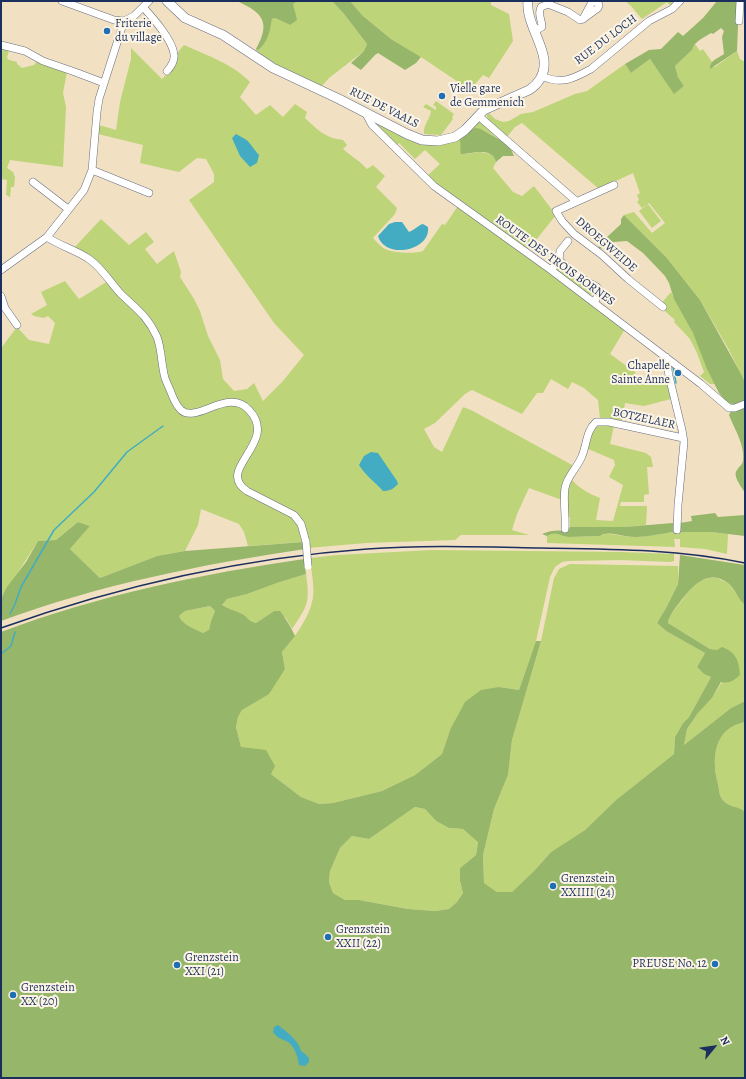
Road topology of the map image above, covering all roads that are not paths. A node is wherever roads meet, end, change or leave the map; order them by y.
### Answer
1 (62, 1) edge
2 (149, 1) edge
3 (167, 1) edge
4 (528, 1) edge
5 (680, 1) edge
6 (740, 1) edge
7 (143, 7) junction
8 (583, 19) dead end
9 (739, 21) dead end
10 (124, 22) junction
11 (534, 31) junction
12 (1, 45) edge
13 (167, 71) dead end
14 (542, 76) junction
15 (104, 83) junction
16 (365, 112) junction
17 (479, 115) junction
18 (92, 170) junction
19 (34, 182) dead end
20 (614, 185) dead end
21 (149, 193) dead end
22 (576, 201) junction
23 (68, 209) junction
24 (47, 237) junction
25 (568, 241) dead end
26 (559, 260) junction
27 (1, 270) edge
28 (551, 270) junction
29 (1, 296) edge
30 (594, 302) junction
31 (662, 307) dead end
32 (17, 324) dead end
33 (666, 357) junction
34 (745, 404) edge
35 (683, 438) junction
36 (566, 528) dead end
37 (677, 530) dead end
38 (308, 566) dead end

1 - 10 street
2 - 7 street
3 - 16 main road, RUE DE VAALS
4 - 11 main road
5 - 14 street, RUE DU LOCH
6 - 9 street
7 - 10 street
7 - 13 street
8 - 11 street
10 - 15 street
11 - 14 main road
12 - 15 street
14 - 17 main road, RUE DE VAALS
15 - 18 street
16 - 17 main road, RUE DE VAALS
16 - 28 street, ROUTE DES TROIS BORNES
17 - 22 street, DROEGWEIDE
18 - 21 street
18 - 23 street
19 - 23 street
20 - 22 street, DROEGWEIDE
22 - 31 street, DROEGWEIDE
23 - 24 street
24 - 27 street
24 - 38 street, bridge
25 - 26 street
26 - 28 street
26 - 30 street
28 - 30 street, ROUTE DES TROIS BORNES
29 - 32 street
30 - 33 street, ROUTE DES TROIS BORNES
33 - 34 street, ROUTE DES TROIS BORNES
33 - 35 street, BOTZELAER
35 - 36 street, BOTZELAER
35 - 37 street, BOTZELAER

